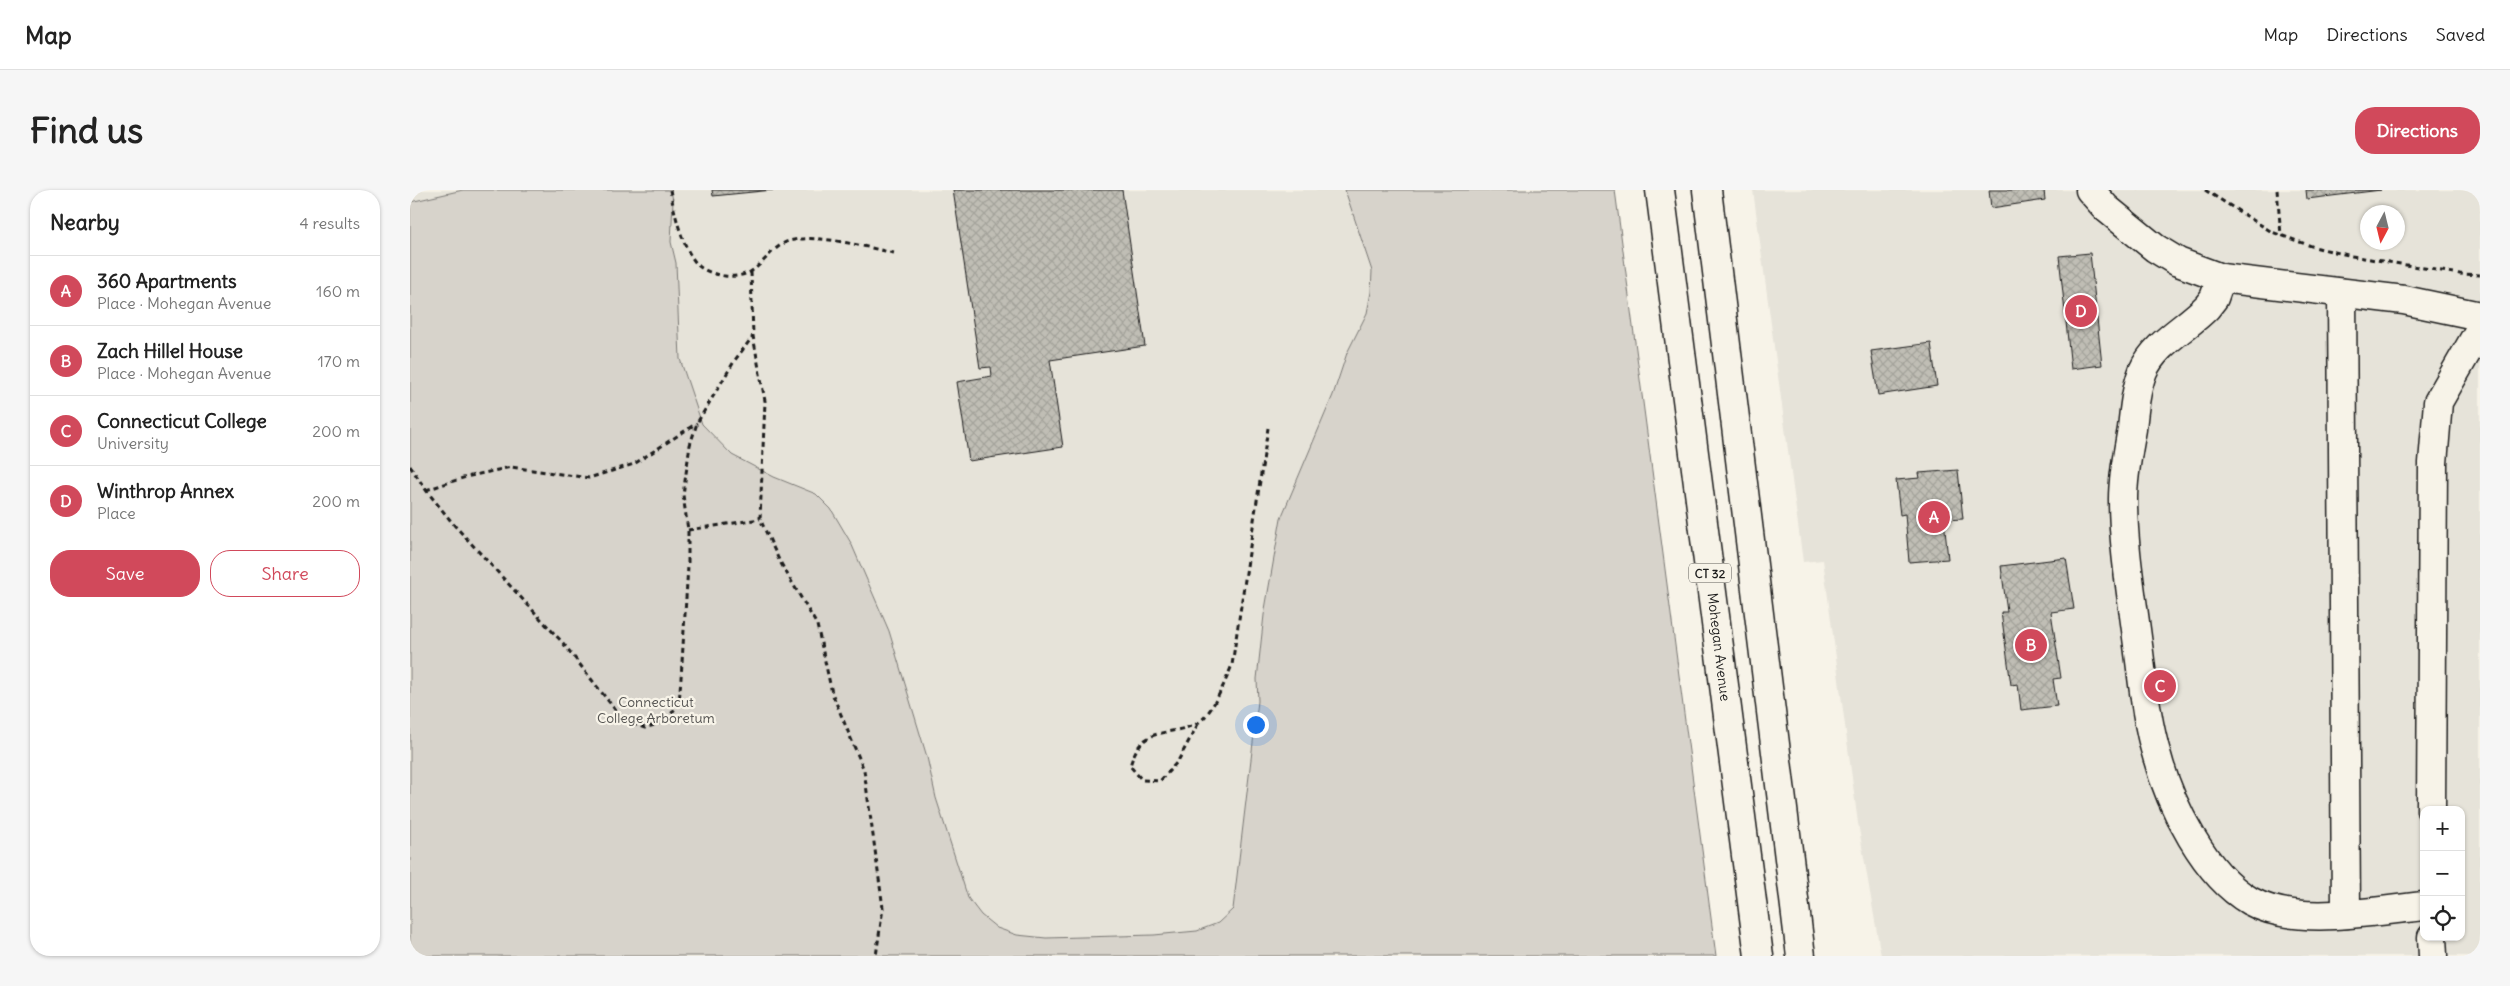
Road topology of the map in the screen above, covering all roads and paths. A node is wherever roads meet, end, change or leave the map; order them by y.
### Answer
1 (670, 190) edge
2 (1660, 190) edge
3 (1707, 190) edge
4 (2090, 190) edge
5 (2205, 190) edge
6 (2277, 190) edge
7 (2281, 235) junction
8 (894, 253) dead end
9 (751, 272) junction
10 (2480, 274) edge
11 (2221, 278) junction
12 (2342, 292) junction
13 (2480, 316) edge
14 (2480, 329) edge
15 (753, 336) junction
16 (697, 423) junction
17 (1268, 428) dead end
18 (410, 466) edge
19 (426, 490) junction
20 (760, 519) junction
21 (688, 530) junction
22 (1198, 724) junction
23 (2431, 806) edge
24 (2420, 906) edge
25 (2346, 914) junction
26 (2432, 941) edge
27 (876, 956) edge
28 (1759, 956) edge
29 (1801, 956) edge
30 (2433, 956) edge

1 - 9 path
2 - 28 main road, Mohegan Avenue / CT 32
3 - 29 main road, CT 32
4 - 11 main road
5 - 7 path
6 - 7 path
7 - 10 path
8 - 9 path
9 - 15 path
11 - 12 main road
11 - 25 main road
12 - 13 main road
12 - 25 main road
14 - 23 main road
15 - 16 path
15 - 20 path
16 - 19 path
16 - 21 path
17 - 22 path
18 - 19 path
19 - 21 path
20 - 21 path
20 - 27 path
22 - 22 path
24 - 25 main road
26 - 30 main road

